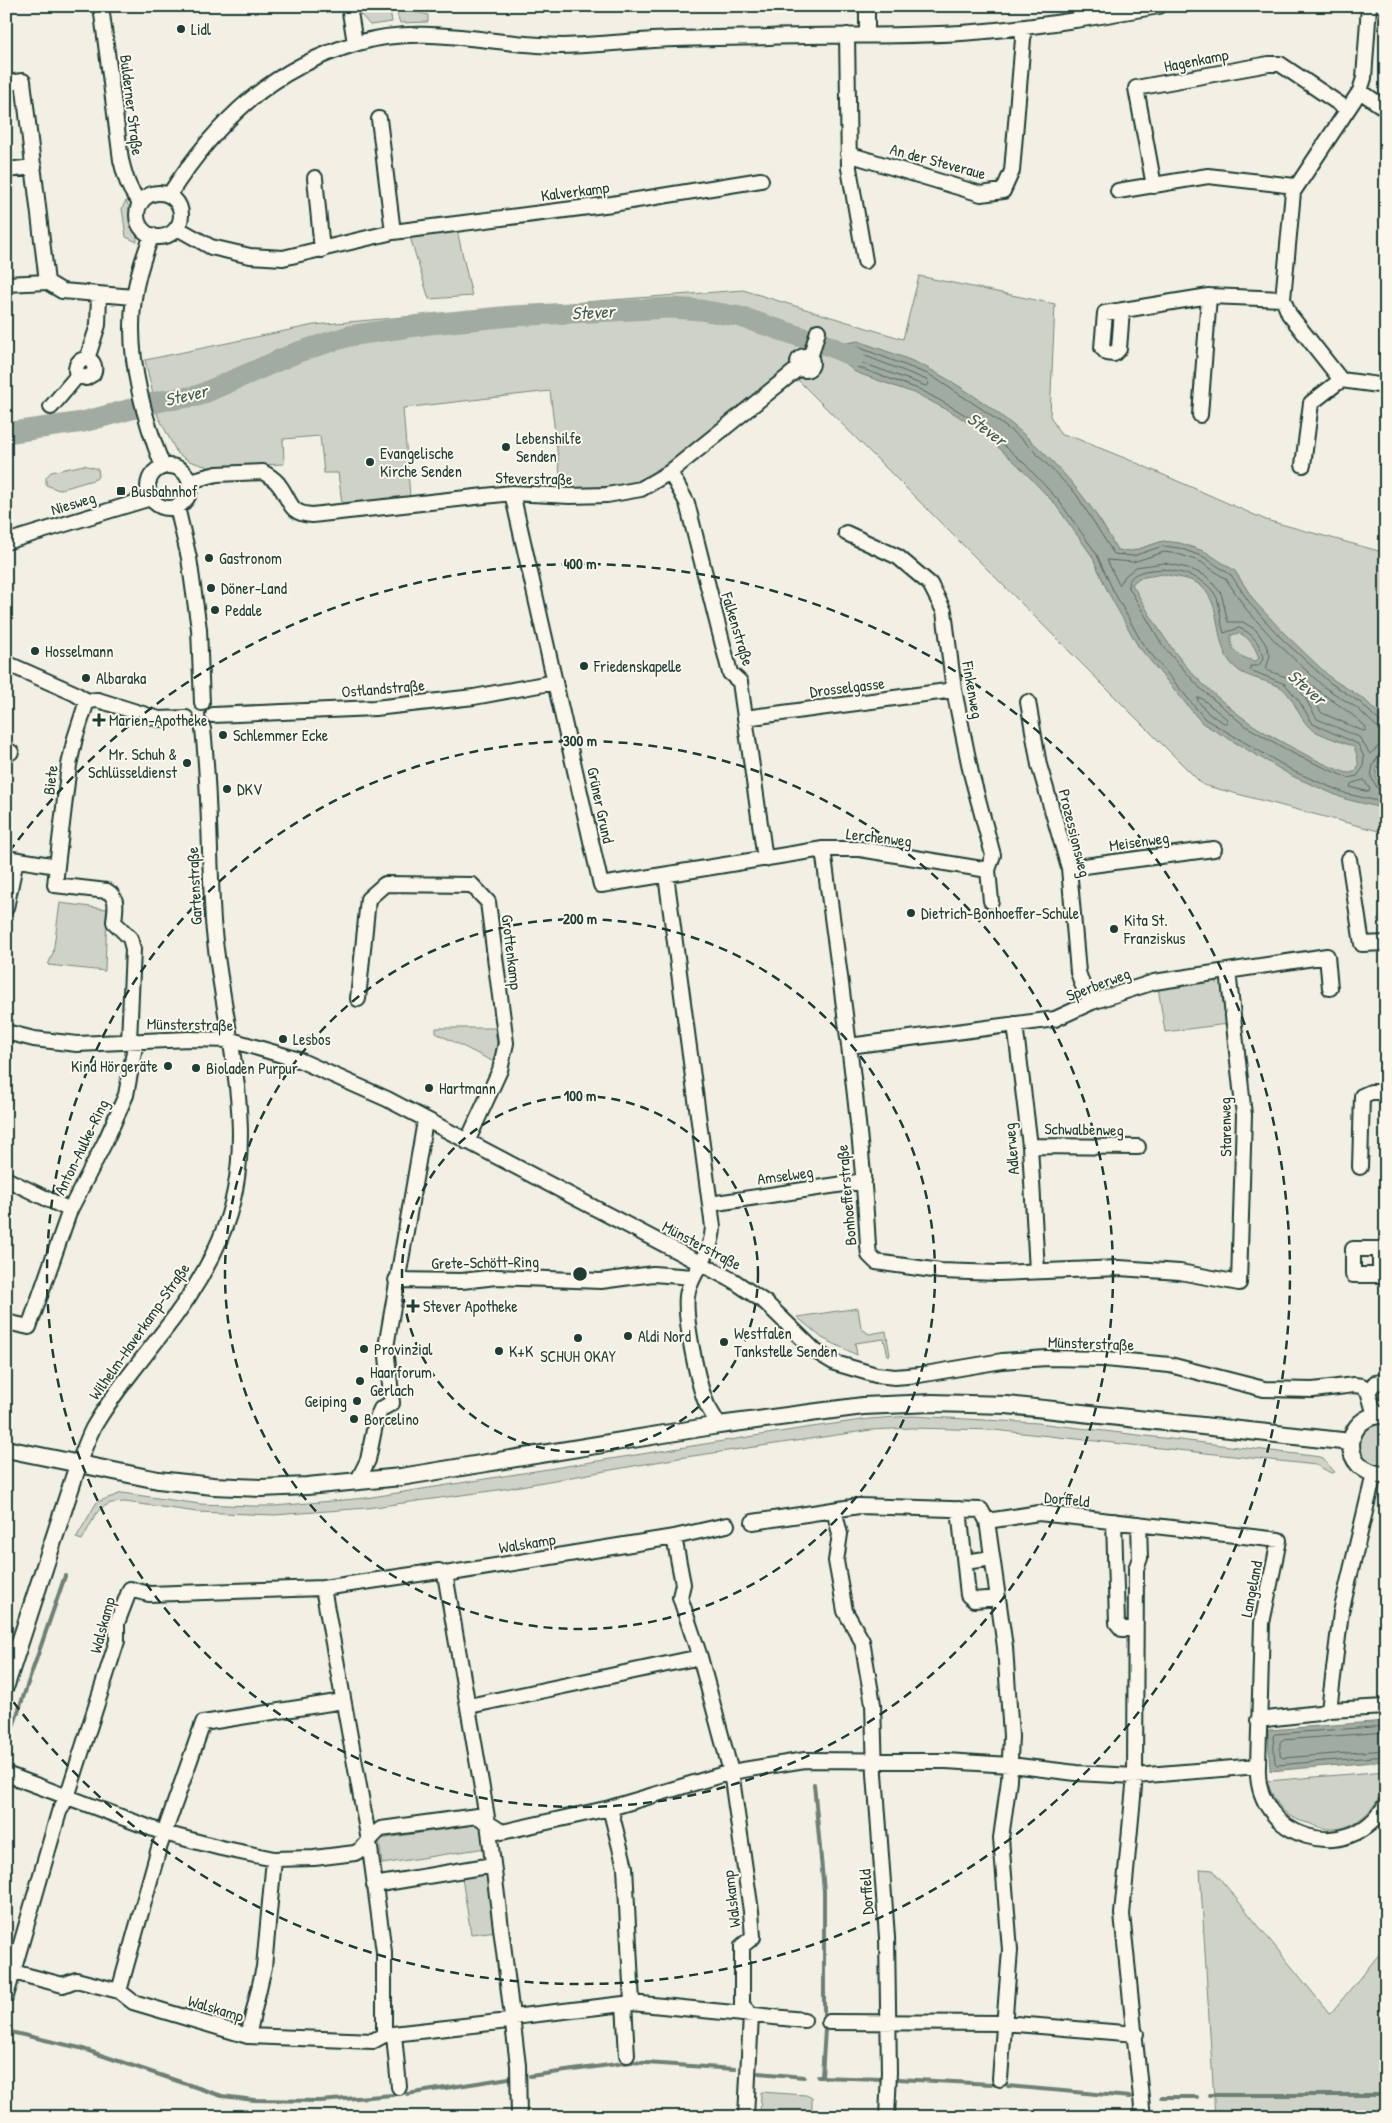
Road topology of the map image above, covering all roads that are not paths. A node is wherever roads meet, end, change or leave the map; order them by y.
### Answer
1 (101, 6) edge
2 (349, 6) edge
3 (867, 6) edge
4 (1159, 6) edge
5 (1369, 6) edge
6 (1022, 28) junction
7 (847, 35) junction
8 (867, 35) junction
9 (355, 43) junction
10 (6, 83) edge
11 (1360, 91) junction
12 (1347, 109) junction
13 (1386, 109) edge
14 (379, 119) dead end
15 (848, 154) junction
16 (34, 166) junction
17 (6, 170) edge
18 (316, 178) dead end
19 (761, 180) dead end
20 (1154, 186) junction
21 (1295, 186) junction
22 (1118, 191) dead end
23 (169, 195) junction
24 (141, 203) junction
25 (176, 228) junction
26 (393, 232) junction
27 (152, 235) junction
28 (322, 250) junction
29 (866, 262) dead end
30 (47, 282) junction
31 (6, 284) edge
32 (99, 295) junction
33 (1209, 296) junction
34 (134, 297) junction
35 (1283, 299) junction
36 (1122, 310) dead end
37 (818, 331) dead end
38 (1341, 380) junction
39 (1386, 386) edge
40 (51, 407) dead end
41 (1200, 415) dead end
42 (1303, 465) dead end
43 (163, 467) junction
44 (670, 472) junction
45 (189, 481) junction
46 (512, 492) junction
47 (151, 498) junction
48 (177, 507) junction
49 (846, 533) dead end
50 (6, 542) edge
51 (6, 663) edge
52 (556, 682) junction
53 (954, 690) junction
54 (87, 701) junction
55 (1028, 702) dead end
56 (202, 703) junction
57 (212, 715) junction
58 (186, 718) junction
59 (745, 718) junction
60 (203, 729) junction
61 (823, 849) junction
62 (1214, 849) dead end
63 (11, 859) edge
64 (765, 859) junction
65 (1349, 859) dead end
66 (57, 866) junction
67 (1069, 868) junction
68 (988, 870) junction
69 (666, 875) junction
70 (991, 901) dead end
71 (6, 908) edge
72 (1386, 943) edge
73 (1228, 971) junction
74 (1330, 988) dead end
75 (358, 999) dead end
76 (1092, 1002) junction
77 (1015, 1024) junction
78 (6, 1032) edge
79 (231, 1040) junction
80 (132, 1041) junction
81 (849, 1046) junction
82 (1386, 1092) edge
83 (425, 1121) junction
84 (467, 1142) junction
85 (1030, 1146) junction
86 (1138, 1147) dead end
87 (1360, 1167) dead end
88 (6, 1179) edge
89 (864, 1181) junction
90 (710, 1204) junction
91 (70, 1210) junction
92 (1383, 1248) edge
93 (702, 1264) junction
94 (1036, 1270) junction
95 (1383, 1275) edge
96 (693, 1277) junction
97 (396, 1280) junction
98 (1239, 1283) joint
99 (6, 1322) edge
100 (1386, 1381) edge
101 (1368, 1391) junction
102 (1380, 1415) edge
103 (719, 1425) junction
104 (1351, 1442) junction
105 (6, 1450) edge
106 (78, 1464) junction
107 (1380, 1474) edge
108 (357, 1482) junction
109 (959, 1509) junction
110 (834, 1510) junction
111 (987, 1521) junction
112 (1114, 1521) junction
113 (754, 1522) dead end
114 (1140, 1524) junction
115 (727, 1525) dead end
116 (1204, 1532) joint
117 (674, 1537) junction
118 (992, 1558) junction
119 (965, 1562) junction
120 (1115, 1569) junction
121 (1136, 1569) junction
122 (445, 1574) junction
123 (323, 1588) junction
124 (998, 1598) junction
125 (1135, 1629) junction
126 (700, 1657) junction
127 (6, 1685) edge
128 (343, 1701) junction
129 (469, 1706) junction
130 (1386, 1706) edge
131 (1329, 1710) junction
132 (1258, 1720) junction
133 (875, 1760) junction
134 (1010, 1765) junction
135 (1258, 1766) junction
136 (731, 1772) junction
137 (6, 1774) edge
138 (1135, 1776) junction
139 (66, 1797) junction
140 (1386, 1804) edge
141 (610, 1808) junction
142 (488, 1823) junction
143 (164, 1833) junction
144 (369, 1841) junction
145 (274, 1858) junction
146 (493, 1865) junction
147 (374, 1885) junction
148 (13, 1972) junction
149 (120, 1991) junction
150 (6, 1996) edge
151 (628, 2004) junction
152 (751, 2015) junction
153 (513, 2017) junction
154 (804, 2020) dead end
155 (829, 2022) dead end
156 (889, 2022) junction
157 (1003, 2023) junction
158 (1136, 2034) junction
159 (389, 2035) junction
160 (248, 2036) junction
161 (627, 2056) dead end
162 (1000, 2080) dead end
163 (399, 2087) dead end
164 (519, 2117) edge
165 (746, 2117) edge
166 (887, 2117) edge
167 (1143, 2117) edge

1 - 24 street, Bulderner Straße
2 - 9 street
3 - 8 street
4 - 6 street
5 - 11 street
6 - 8 street
6 - 15 street, An der Steveraue
7 - 8 street
7 - 9 street
7 - 15 street
9 - 23 street
10 - 16 street
11 - 12 street
11 - 13 street
12 - 20 street, Hagenkamp
12 - 21 street
14 - 26 street
15 - 29 street
16 - 17 street
16 - 30 street
18 - 28 street
19 - 26 street, Kalverkamp
20 - 21 street
20 - 22 street
21 - 35 street
23 - 24 street
23 - 25 street
24 - 27 street
25 - 27 street
25 - 28 street, Kalverkamp
26 - 28 street, Kalverkamp
27 - 34 street
30 - 31 street
30 - 32 street
32 - 34 street
32 - 40 street
33 - 35 street
33 - 36 street
33 - 41 street
34 - 43 street
35 - 38 street
37 - 44 street, Steverstraße
38 - 39 street
38 - 42 street
43 - 45 street
43 - 47 street
44 - 46 street, Steverstraße
44 - 59 street, Falkenstraße
45 - 46 street, Steverstraße
45 - 48 street
46 - 52 street, Grüner Grund
47 - 48 street
47 - 50 street, Niesweg
48 - 56 street
49 - 53 street, Finkenweg
51 - 54 street
52 - 57 street, Ostlandstraße
52 - 69 street, Grüner Grund
53 - 59 street, Drosselgasse
53 - 68 street, Finkenweg
54 - 58 street
54 - 66 street, Biete
55 - 67 street, Prozessionsweg
56 - 57 street
56 - 58 street
57 - 60 street
58 - 60 street
59 - 64 street, Falkenstraße
60 - 79 street, Gartenstraße
61 - 64 street, Lerchenweg
61 - 68 street, Lerchenweg
61 - 81 street, Bonhoefferstraße
62 - 67 street, Meisenweg
63 - 66 street
63 - 71 street
64 - 69 street, Grüner Grund
65 - 72 street
66 - 80 street, Biete
67 - 76 street, Prozessionsweg
68 - 70 street, Finkenweg
69 - 90 street
73 - 74 street, Sperberweg
73 - 76 street, Sperberweg
73 - 98 street, Starenweg
75 - 84 street, Grottenkamp
76 - 77 street, Sperberweg
77 - 81 street, Sperberweg
77 - 85 street, Adlerweg
78 - 80 street, Münsterstraße
79 - 80 street, Münsterstraße
79 - 83 street, Münsterstraße
79 - 106 street, Wilhelm-Haverkamp-Straße
80 - 91 street, Anton-Aulke-Ring
81 - 89 street, Bonhoefferstraße
82 - 87 street
83 - 84 street, Münsterstraße
83 - 97 street
84 - 93 street, Münsterstraße
85 - 86 street, Schwalbenweg
85 - 94 street, Adlerweg
88 - 91 street, Anton-Aulke-Ring
89 - 90 street, Amselweg
89 - 94 street, Bonhoefferstraße
90 - 93 street
91 - 99 street, Anton-Aulke-Ring
92 - 95 street
92 - 95 street
93 - 96 street
93 - 101 street, Münsterstraße
94 - 98 street, Bonhoefferstraße
96 - 97 street, Grete-Schött-Ring
96 - 103 street
97 - 108 street
100 - 101 street
101 - 102 street
102 - 104 main road
103 - 104 main road
103 - 108 main road
104 - 107 main road
105 - 106 main road
106 - 108 main road
106 - 127 main road
107 - 131 street
109 - 110 street
109 - 111 street
109 - 119 street
110 - 113 street
110 - 133 street, Dorffeld
111 - 112 street, Dorffeld
111 - 118 street
112 - 114 street, Dorffeld
112 - 120 street
114 - 116 street, Dorffeld
114 - 121 street
115 - 117 street, Walskamp
116 - 132 street, Langeland
117 - 122 street, Walskamp
117 - 126 street, Walskamp
118 - 119 street
118 - 124 street
119 - 124 street
120 - 121 street
120 - 125 street
121 - 125 street
122 - 123 street, Walskamp
122 - 129 street
123 - 128 street
123 - 139 street, Walskamp
124 - 134 street
125 - 138 street
126 - 129 street
126 - 136 street, Walskamp
128 - 143 street
128 - 144 street
129 - 142 street
130 - 131 street
131 - 132 street
132 - 135 street, Langeland
133 - 134 street
133 - 136 street
133 - 156 street, Dorffeld
134 - 138 street
134 - 157 street
135 - 138 street
135 - 140 street, Langeland
136 - 141 street
136 - 152 street, Walskamp
137 - 139 street
138 - 158 street
139 - 143 street
139 - 148 street, Walskamp
141 - 142 street
141 - 151 street
142 - 144 street
142 - 146 street
143 - 145 street
143 - 149 street
144 - 145 street
144 - 147 street
145 - 160 street, Walskamp
146 - 147 street
146 - 153 street
147 - 159 street
148 - 149 street, Walskamp
148 - 150 street, Walskamp
149 - 160 street, Walskamp
151 - 152 street, Walskamp
151 - 153 street, Walskamp
151 - 161 street
152 - 154 street, Walskamp
152 - 165 street, Walskamp
153 - 159 street, Walskamp
153 - 164 street
155 - 156 street
156 - 157 street
156 - 166 street, Dorffeld
157 - 158 street
157 - 162 street
158 - 167 street
159 - 160 street, Walskamp
159 - 163 street

